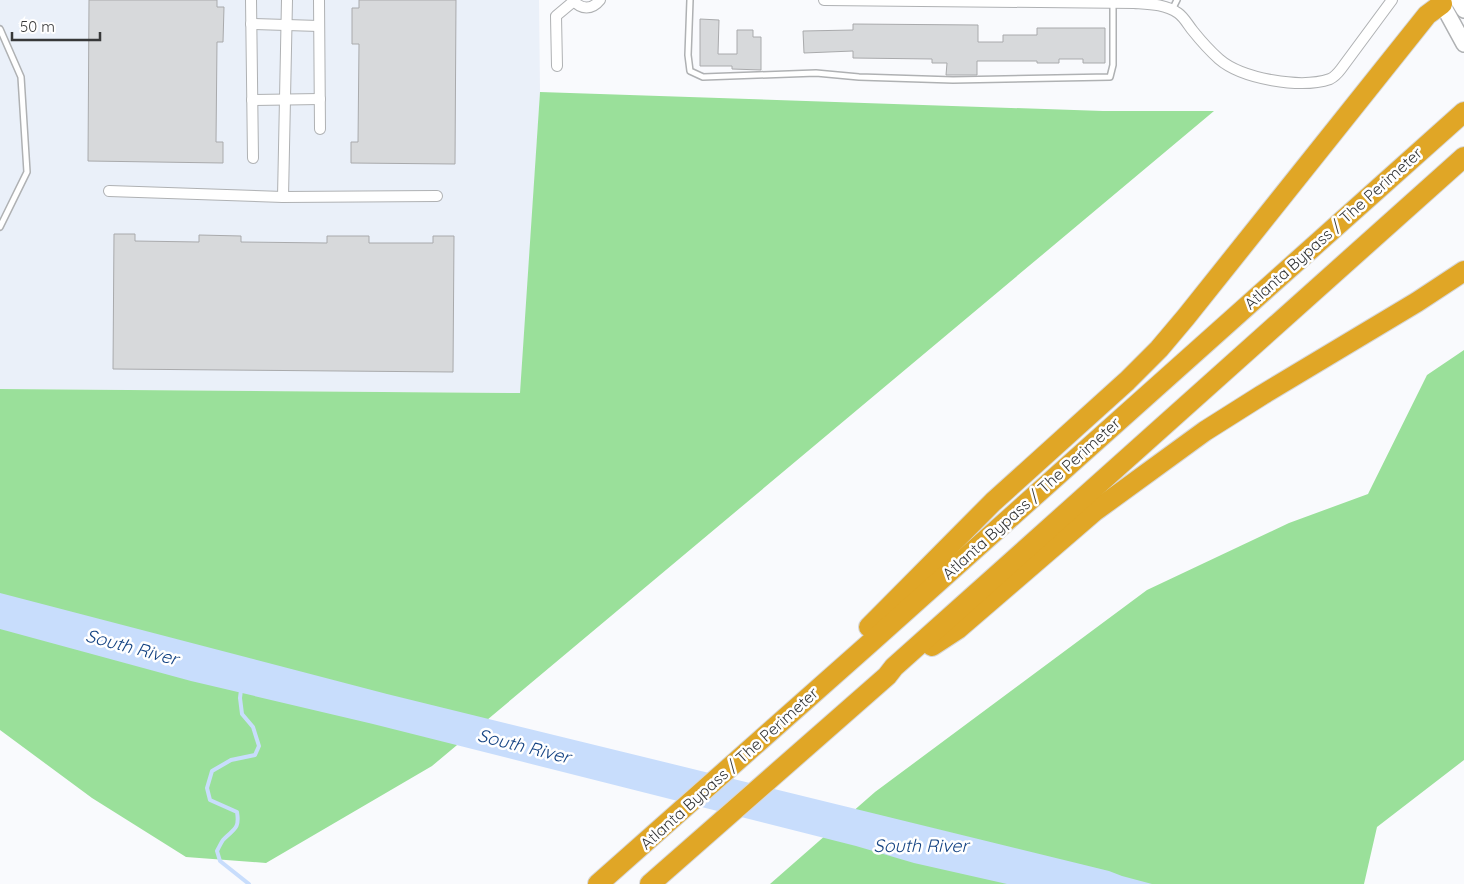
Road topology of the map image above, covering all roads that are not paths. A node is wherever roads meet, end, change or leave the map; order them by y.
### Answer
1 (251, 0) edge
2 (287, 0) edge
3 (319, 0) edge
4 (600, 0) edge
5 (690, 0) edge
6 (824, 0) edge
7 (1177, 0) edge
8 (1392, 0) edge
9 (573, 1) edge
10 (1447, 1) edge
11 (1113, 3) junction
12 (1172, 10) junction
13 (1464, 10) edge
14 (252, 24) junction
15 (287, 25) junction
16 (319, 26) junction
17 (0, 29) edge
18 (1462, 40) edge
19 (557, 66) dead end
20 (285, 99) junction
21 (320, 99) junction
22 (252, 100) junction
23 (1464, 112) edge
24 (320, 129) dead end
25 (1464, 157) edge
26 (253, 158) dead end
27 (108, 192) dead end
28 (437, 196) dead end
29 (283, 197) junction
30 (0, 227) edge
31 (1464, 271) edge
32 (887, 676) junction
33 (739, 758) junction
34 (598, 884) edge
35 (650, 884) edge

1 - 14 street
2 - 15 street
3 - 16 street
4 - 9 street
5 - 11 lane
6 - 11 street
7 - 12 lane
8 - 12 street
9 - 19 street
10 - 13 street
10 - 18 street
10 - 33 highway
11 - 12 street
14 - 15 street
14 - 22 street
15 - 16 street
15 - 20 street
16 - 21 street
17 - 30 lane
20 - 21 street
20 - 22 street
20 - 29 street
21 - 24 street
22 - 26 street
23 - 33 highway, Atlanta Bypass / The Perimeter
25 - 32 highway, Atlanta Bypass / The Perimeter
27 - 29 street
28 - 29 street
31 - 32 highway
32 - 35 highway, Atlanta Bypass / The Perimeter
33 - 34 highway, Atlanta Bypass / The Perimeter

